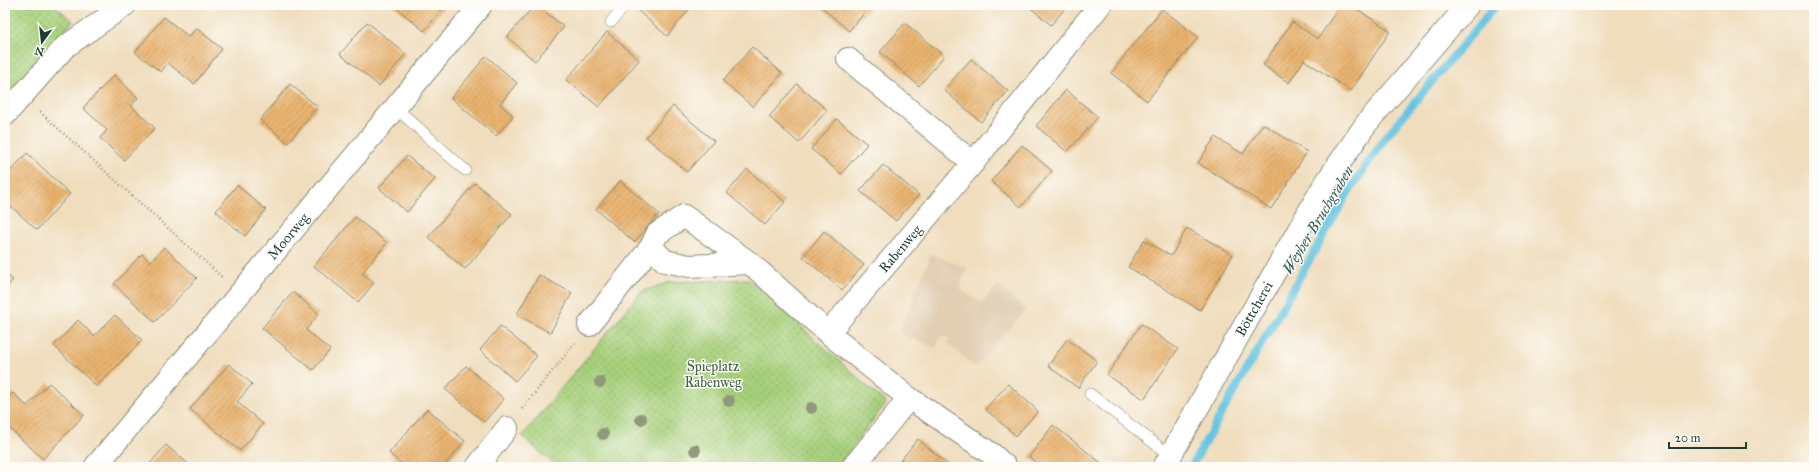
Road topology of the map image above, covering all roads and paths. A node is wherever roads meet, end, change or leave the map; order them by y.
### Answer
1 (125, 5) edge
2 (481, 5) edge
3 (625, 5) edge
4 (1100, 5) edge
5 (1468, 5) edge
6 (611, 22) dead end
7 (848, 59) dead end
8 (22, 95) junction
9 (396, 108) junction
10 (5, 115) edge
11 (973, 163) junction
12 (465, 170) dead end
13 (651, 247) junction
14 (750, 263) junction
15 (241, 294) junction
16 (589, 325) joint
17 (828, 333) junction
18 (1090, 394) dead end
19 (910, 398) junction
20 (507, 428) joint
21 (1167, 461) edge
22 (96, 467) edge
23 (477, 467) edge
24 (853, 467) edge
25 (1006, 467) edge

1 - 8 street
2 - 9 street, Moorweg
3 - 6 lane
4 - 11 street, Rabenweg
5 - 21 street, Böttcherei
7 - 11 street
8 - 10 street
8 - 15 path
9 - 12 lane
9 - 15 street, Moorweg
11 - 17 street, Rabenweg
13 - 14 street
13 - 14 street
13 - 16 street
14 - 17 street
15 - 22 street, Moorweg
16 - 20 path
17 - 19 street
18 - 21 lane
19 - 24 street
19 - 25 street
20 - 23 street

